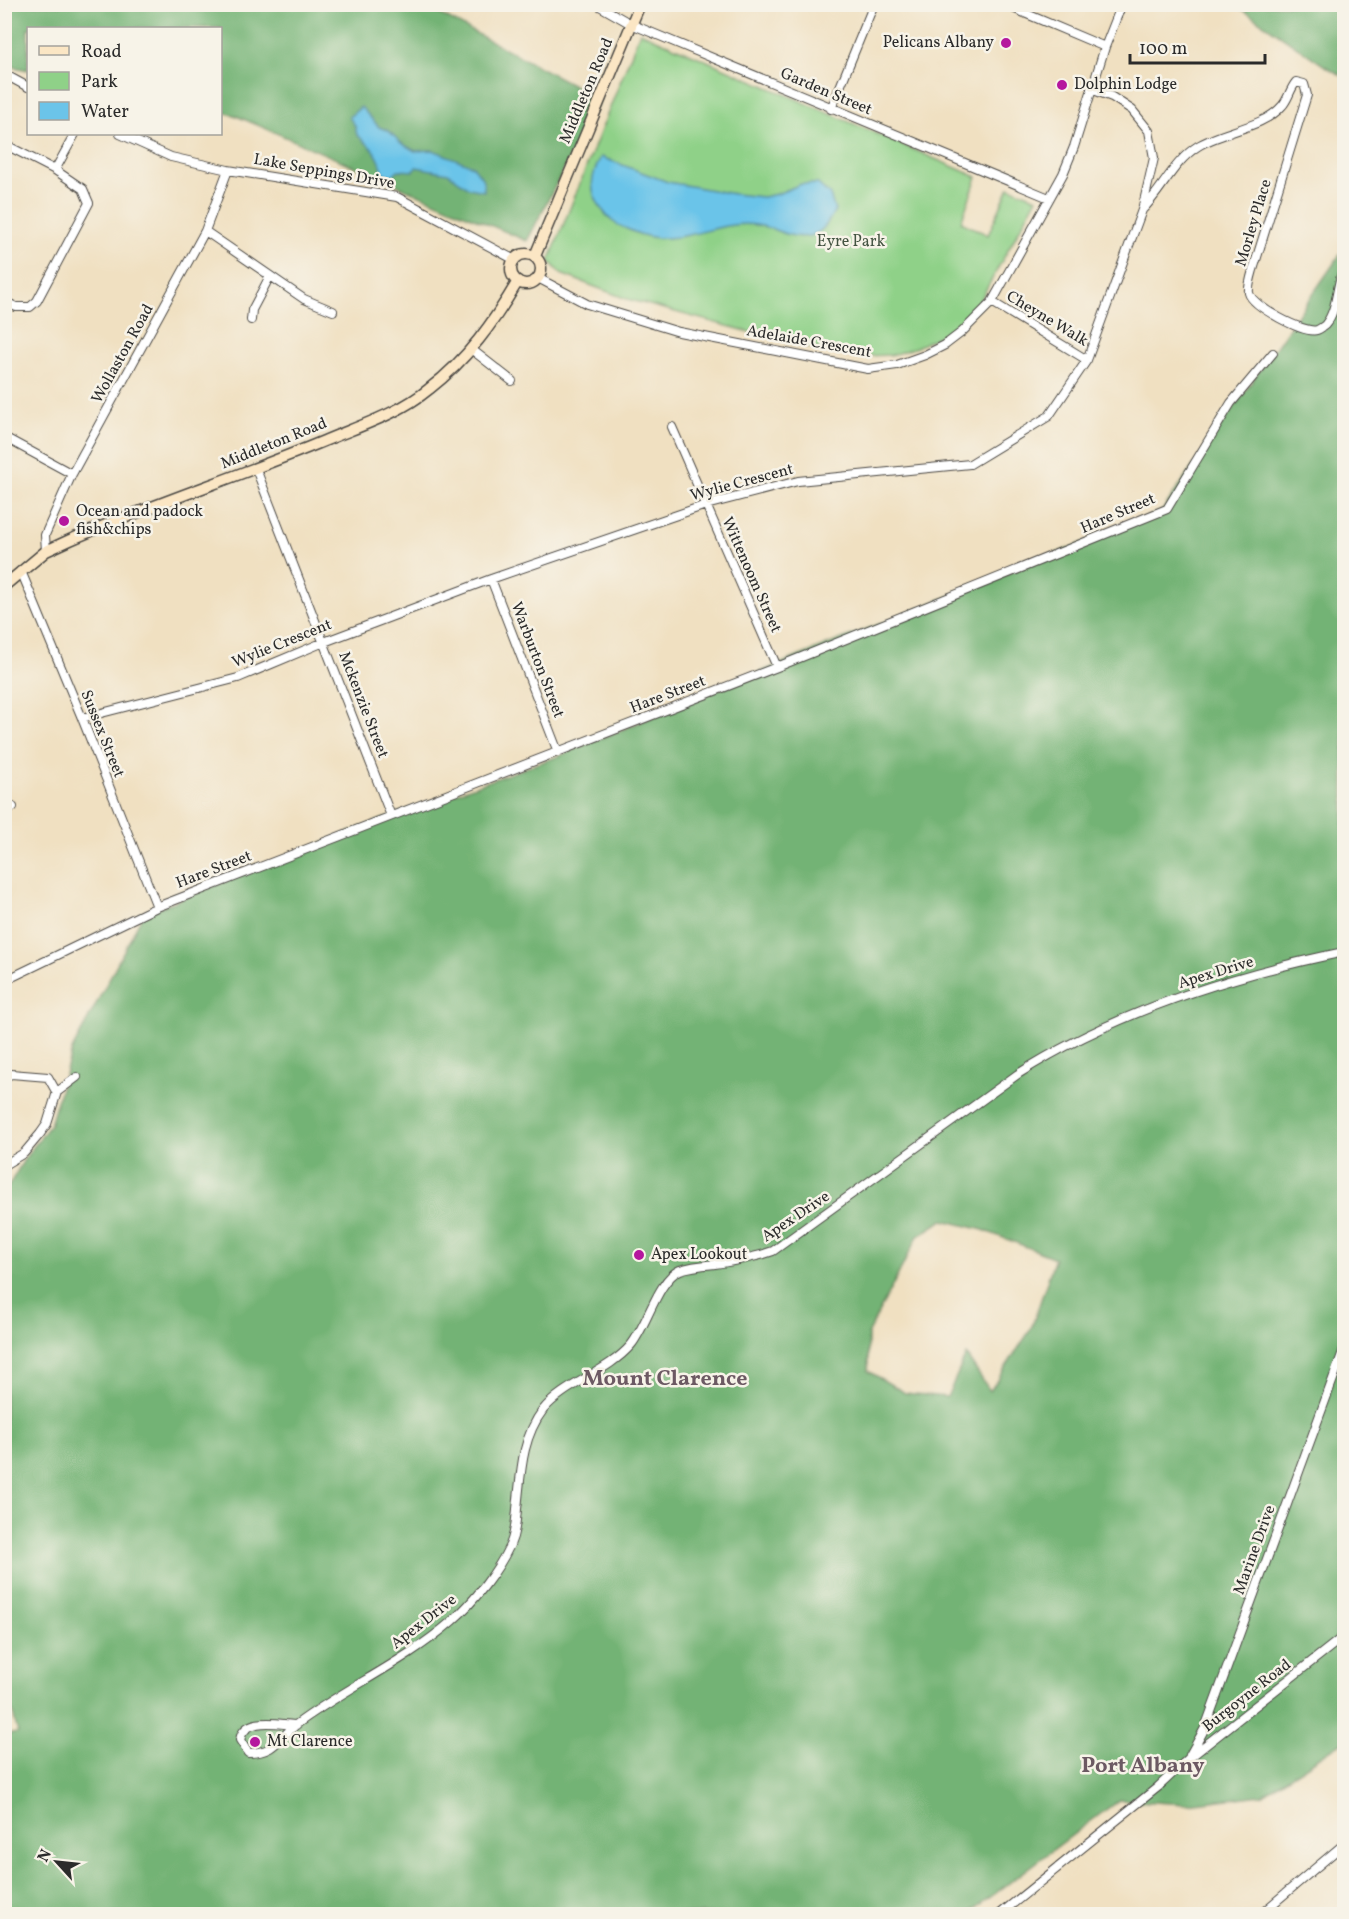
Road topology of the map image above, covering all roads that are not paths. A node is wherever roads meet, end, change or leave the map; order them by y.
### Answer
1 (596, 4) edge
2 (640, 4) edge
3 (874, 4) edge
4 (1004, 4) edge
5 (1122, 4) edge
6 (631, 24) junction
7 (1105, 47) junction
8 (4, 74) edge
9 (27, 86) edge
10 (1091, 90) junction
11 (831, 109) junction
12 (74, 135) edge
13 (122, 135) edge
14 (4, 144) edge
15 (55, 170) junction
16 (228, 170) junction
17 (1049, 198) junction
18 (1142, 210) junction
19 (205, 231) junction
20 (535, 256) junction
21 (514, 260) junction
22 (1344, 267) edge
23 (270, 276) junction
24 (538, 278) junction
25 (518, 281) junction
26 (4, 301) edge
27 (992, 302) junction
28 (333, 311) dead end
29 (251, 320) dead end
30 (471, 349) junction
31 (1273, 353) dead end
32 (1087, 360) junction
33 (512, 381) dead end
34 (672, 427) dead end
35 (4, 437) edge
36 (256, 469) junction
37 (72, 474) junction
38 (706, 505) junction
39 (46, 552) junction
40 (21, 571) junction
41 (491, 579) junction
42 (4, 586) edge
43 (324, 642) junction
44 (777, 667) junction
45 (82, 718) junction
46 (558, 752) junction
47 (13, 807) dead end
48 (4, 812) edge
49 (391, 816) junction
50 (157, 907) junction
51 (1344, 952) edge
52 (4, 981) edge
53 (77, 1077) dead end
54 (4, 1078) edge
55 (57, 1093) junction
56 (4, 1164) edge
57 (1344, 1350) edge
58 (1344, 1636) edge
59 (296, 1725) junction
60 (1188, 1759) junction
61 (1344, 1844) edge
62 (1000, 1914) edge
63 (1261, 1914) edge

1 - 6 street, Garden Street
2 - 6 main road, Middleton Road
3 - 11 street
4 - 7 street
5 - 7 street, Adelaide Crescent
6 - 11 street, Garden Street
6 - 20 main road, Middleton Road
7 - 10 street, Adelaide Crescent
8 - 9 street
10 - 17 street, Adelaide Crescent
10 - 18 street, Wylie Crescent
11 - 17 street, Garden Street
12 - 15 street
13 - 16 street, Lake Seppings Drive
14 - 15 street
15 - 26 street
16 - 19 street, Wollaston Road
16 - 21 street, Lake Seppings Drive
17 - 27 street, Adelaide Crescent
18 - 22 street, Morley Place
18 - 32 street, Wylie Crescent
19 - 23 street
19 - 37 street, Wollaston Road
20 - 21 main road
20 - 24 main road
21 - 25 main road
23 - 28 street
23 - 29 street
24 - 25 main road
24 - 27 street, Adelaide Crescent
25 - 30 main road, Middleton Road
27 - 32 street, Cheyne Walk
30 - 33 street
30 - 36 main road, Middleton Road
31 - 44 street, Hare Street
32 - 38 street, Wylie Crescent
34 - 38 street, Wittenoom Street
35 - 37 street
36 - 39 main road, Middleton Road
36 - 43 street, Mckenzie Street
37 - 39 street, Wollaston Road
38 - 41 street, Wylie Crescent
38 - 44 street, Wittenoom Street
39 - 40 main road, Middleton Road
40 - 42 main road, Middleton Road
40 - 45 street, Sussex Street
41 - 43 street, Wylie Crescent
41 - 46 street, Warburton Street
43 - 45 street, Wylie Crescent
43 - 49 street, Mckenzie Street
44 - 46 street, Hare Street
45 - 50 street, Sussex Street
46 - 49 street, Hare Street
47 - 48 street
49 - 50 street, Hare Street
50 - 52 street, Hare Street
51 - 59 street, Apex Drive
53 - 55 street
54 - 55 street
55 - 56 street
57 - 60 street, Marine Drive
58 - 60 street, Burgoyne Road
59 - 59 street, Apex Drive
60 - 62 street, Burgoyne Road
61 - 63 street

